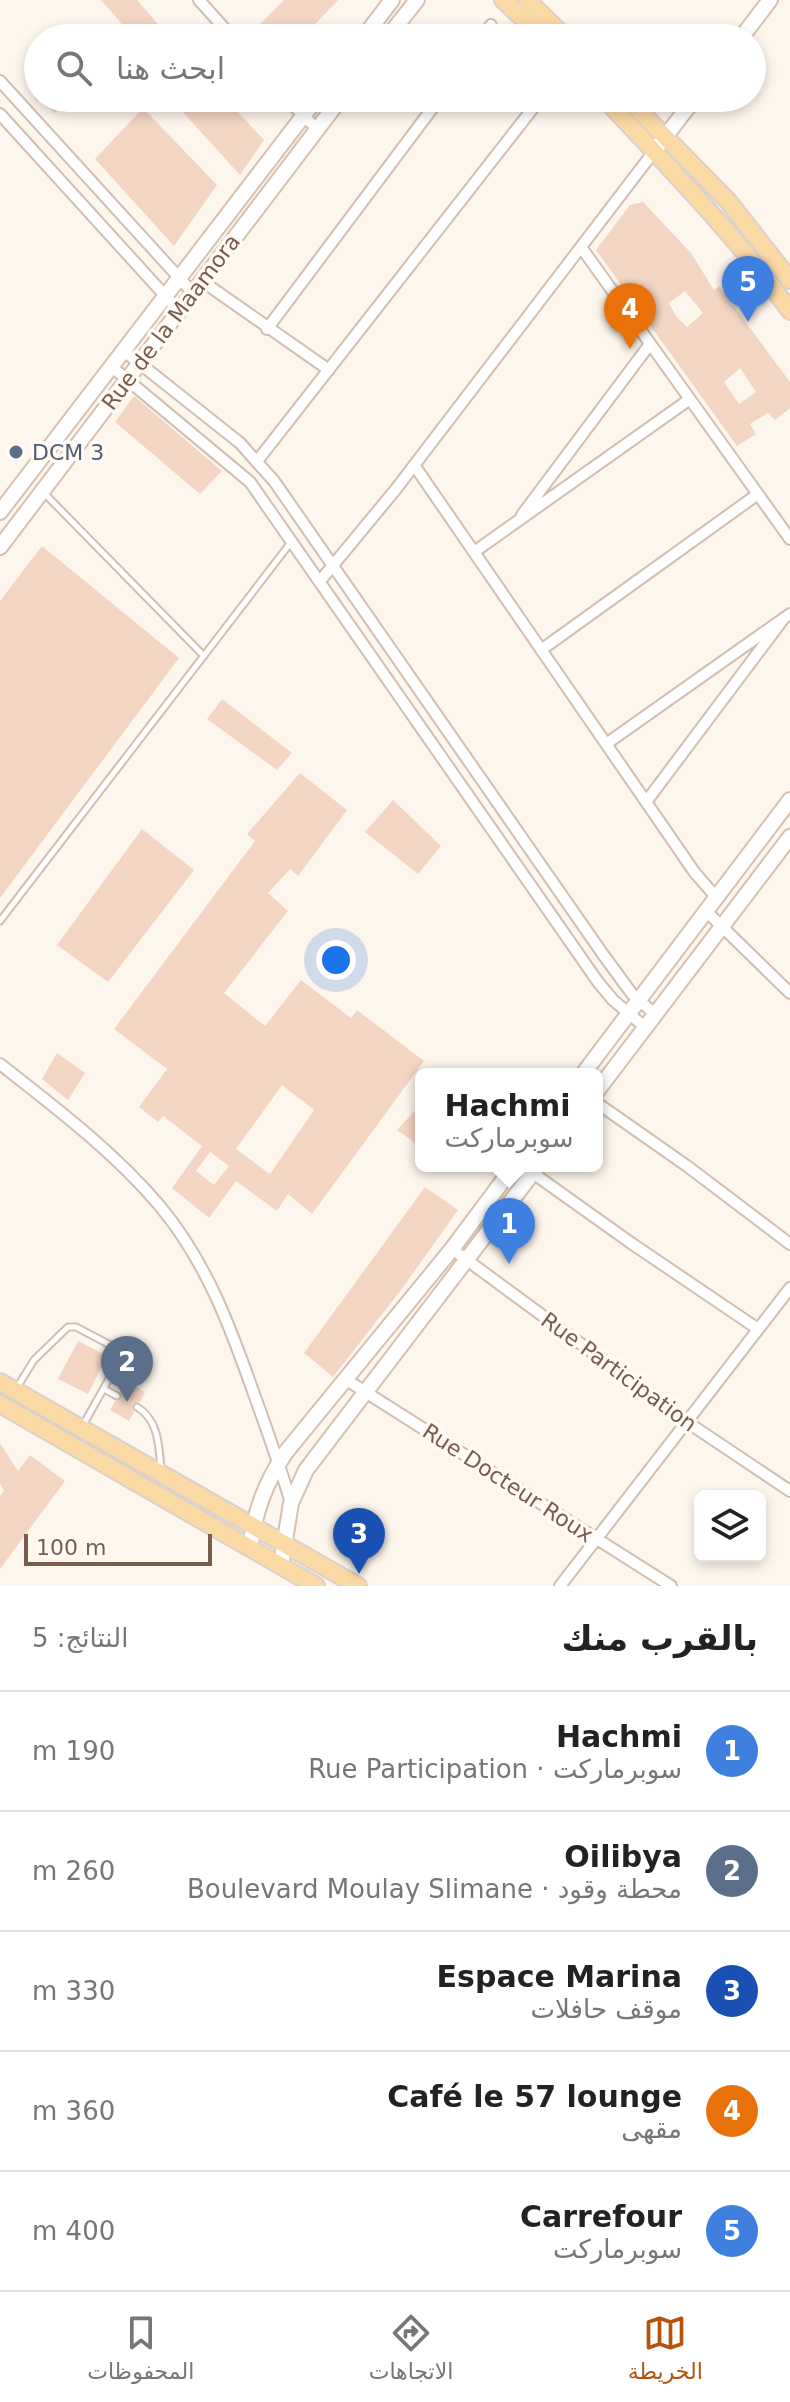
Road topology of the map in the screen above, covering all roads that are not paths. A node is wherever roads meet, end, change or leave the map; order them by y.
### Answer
1 (199, 0) edge
2 (392, 0) edge
3 (417, 0) edge
4 (503, 0) edge
5 (527, 0) edge
6 (770, 0) edge
7 (220, 24) edge
8 (374, 24) edge
9 (398, 24) edge
10 (529, 24) edge
11 (552, 24) edge
12 (752, 24) edge
13 (0, 81) edge
14 (24, 107) edge
15 (28, 112) edge
16 (299, 112) edge
17 (306, 112) edge
18 (330, 112) edge
19 (430, 112) edge
20 (530, 112) edge
21 (618, 112) edge
22 (641, 112) edge
23 (684, 112) edge
24 (0, 114) edge
25 (303, 116) junction
26 (317, 129) junction
27 (666, 136) junction
28 (655, 150) junction
29 (581, 247) junction
30 (179, 278) junction
31 (790, 280) edge
32 (197, 287) junction
33 (165, 296) junction
34 (179, 311) junction
35 (790, 311) edge
36 (267, 329) junction
37 (650, 344) junction
38 (124, 351) junction
39 (140, 363) junction
40 (112, 367) junction
41 (329, 370) junction
42 (128, 379) junction
43 (690, 399) junction
44 (258, 460) junction
45 (414, 465) junction
46 (42, 491) junction
47 (758, 494) junction
48 (0, 512) edge
49 (516, 522) junction
50 (790, 539) edge
51 (292, 541) junction
52 (0, 547) edge
53 (474, 552) junction
54 (333, 565) junction
55 (320, 581) junction
56 (787, 616) edge
57 (541, 650) junction
58 (204, 656) junction
59 (606, 744) junction
60 (790, 800) edge
61 (646, 802) junction
62 (765, 833) junction
63 (786, 841) edge
64 (716, 897) junction
65 (706, 911) junction
66 (0, 921) edge
67 (721, 926) junction
68 (790, 993) edge
69 (639, 1001) junction
70 (628, 1015) junction
71 (656, 1015) junction
72 (646, 1028) junction
73 (0, 1064) edge
74 (588, 1068) edge
75 (603, 1083) edge
76 (603, 1107) edge
77 (510, 1172) edge
78 (528, 1172) edge
79 (537, 1172) edge
80 (790, 1244) edge
81 (452, 1249) junction
82 (466, 1260) junction
83 (790, 1288) edge
84 (758, 1329) junction
85 (345, 1379) junction
86 (8, 1386) edge
87 (104, 1389) junction
88 (364, 1392) junction
89 (117, 1396) dead end
90 (0, 1404) edge
91 (137, 1407) dead end
92 (687, 1422) junction
93 (82, 1428) junction
94 (279, 1462) junction
95 (162, 1474) junction
96 (790, 1491) edge
97 (291, 1503) junction
98 (253, 1526) junction
99 (594, 1539) junction
100 (285, 1544) junction
101 (250, 1548) junction
102 (281, 1565) junction
103 (316, 1586) edge
104 (358, 1586) edge
105 (560, 1586) edge
106 (671, 1586) edge

1 - 7 street
2 - 8 street
3 - 9 street
4 - 10 main road
5 - 11 main road
6 - 12 street
13 - 14 street
15 - 30 street
16 - 25 street
17 - 25 street, Rue de la Maamora
18 - 26 street, Rue de la Maamora
19 - 36 street
20 - 41 street
21 - 28 main road
22 - 27 main road
23 - 27 street
24 - 33 street
25 - 26 street
25 - 30 street, Rue de la Maamora
26 - 32 street, Rue de la Maamora
27 - 28 street
27 - 31 main road
28 - 29 street
28 - 35 main road
29 - 37 street
29 - 45 street
30 - 32 street
30 - 33 street, Rue de la Maamora
32 - 34 street, Rue de la Maamora
32 - 36 street
33 - 34 street
33 - 38 street, Rue de la Maamora
34 - 39 street, Rue de la Maamora
36 - 41 street
37 - 43 street
37 - 49 street
38 - 39 street
38 - 40 street, Rue de la Maamora
39 - 42 street, Rue de la Maamora
39 - 44 street
40 - 42 street
40 - 48 street, Rue de la Maamora
41 - 44 street
42 - 46 street, Rue de la Maamora
42 - 51 street
43 - 47 street
43 - 49 street
44 - 54 street
45 - 53 street
45 - 54 street
46 - 52 street, Rue de la Maamora
46 - 58 lane
47 - 50 street
47 - 57 street
49 - 53 street
51 - 55 street
51 - 58 lane
53 - 57 street
54 - 55 street
54 - 69 street
55 - 70 street
56 - 59 street
56 - 61 street
57 - 59 street
58 - 66 lane
59 - 61 street
60 - 62 street
61 - 64 street
62 - 63 street
62 - 64 street
63 - 67 street
64 - 65 street
65 - 67 street
65 - 69 street
67 - 68 street
67 - 71 street
69 - 70 street
69 - 71 street
70 - 72 street
70 - 74 street
71 - 72 street
72 - 75 street
73 - 94 street
76 - 80 street
77 - 81 street
78 - 82 street
79 - 84 street
81 - 82 street, Rue Participation
81 - 85 street
82 - 88 street
82 - 92 street, Rue Participation
83 - 84 street
84 - 92 street
85 - 88 street, Rue Docteur Roux
85 - 94 street
86 - 87 lane
86 - 93 main road
87 - 89 lane
87 - 93 lane
88 - 97 street
88 - 99 street, Rue Docteur Roux
90 - 101 main road
91 - 95 lane
92 - 96 street, Rue Participation
92 - 99 street
93 - 95 main road
94 - 97 street
94 - 98 street
95 - 98 main road
97 - 100 street
98 - 100 main road
98 - 101 street
99 - 105 street
99 - 106 street, Rue Docteur Roux
100 - 102 street
100 - 104 main road
101 - 102 main road
102 - 103 main road

